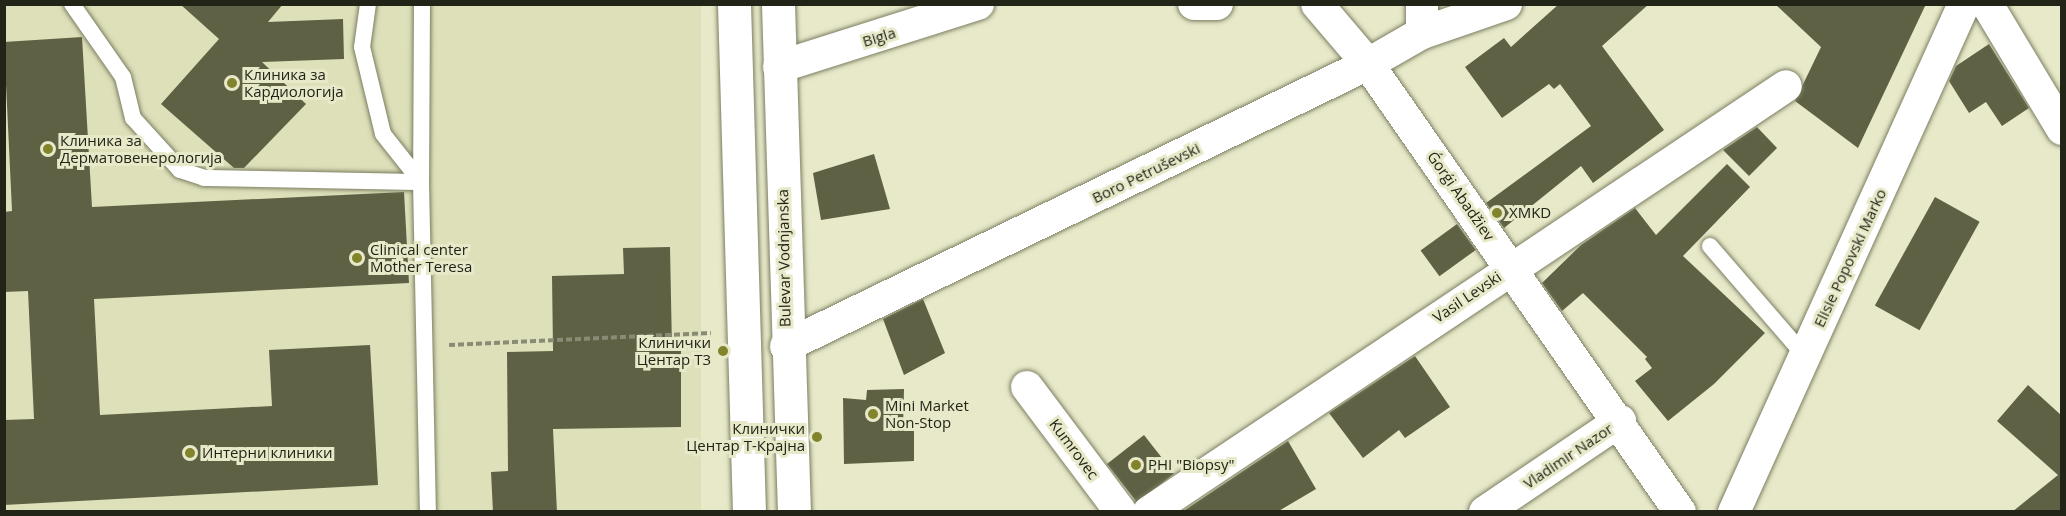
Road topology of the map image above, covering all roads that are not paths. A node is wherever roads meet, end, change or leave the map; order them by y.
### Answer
1 (72, 4) edge
2 (368, 4) edge
3 (422, 4) edge
4 (734, 4) edge
5 (778, 4) edge
6 (978, 4) edge
7 (1194, 4) edge
8 (1217, 4) edge
9 (1289, 4) edge
10 (1506, 4) edge
11 (1964, 4) edge
12 (1988, 4) edge
13 (1324, 14) edge
14 (1422, 19) edge
15 (1368, 64) junction
16 (779, 67) junction
17 (1786, 86) dead end
18 (2061, 129) edge
19 (421, 182) junction
20 (1710, 246) dead end
21 (1510, 268) junction
22 (786, 346) junction
23 (1805, 356) junction
24 (1027, 387) dead end
25 (1620, 421) junction
26 (428, 512) edge
27 (749, 512) edge
28 (794, 512) edge
29 (1121, 512) edge
30 (1149, 512) edge
31 (1485, 512) edge
32 (1680, 512) edge
33 (1734, 512) edge

1 - 19 lane
2 - 19 lane
3 - 19 lane
4 - 27 street
5 - 16 street, Bulevar Vodnjanska
6 - 16 street, Bigla
7 - 8 street
9 - 13 street
10 - 14 street, Boro Petruševski
11 - 23 street, Elisie Popovski Marko
12 - 18 street
13 - 15 street, Ǵorǵi Abadžiev
14 - 15 street, Boro Petruševski
15 - 21 street, Ǵorǵi Abadžiev
15 - 22 street, Boro Petruševski
16 - 22 street, Bulevar Vodnjanska
17 - 21 street, Vasil Levski
19 - 26 lane
20 - 23 lane
21 - 25 street, Ǵorǵi Abadžiev
21 - 30 street, Vasil Levski
22 - 28 street, Bulevar Vodnjanska
23 - 33 street, Elisie Popovski Marko
24 - 29 street, Kumrovec
25 - 31 street, Vladimir Nazor
25 - 32 street, Ǵorǵi Abadžiev

